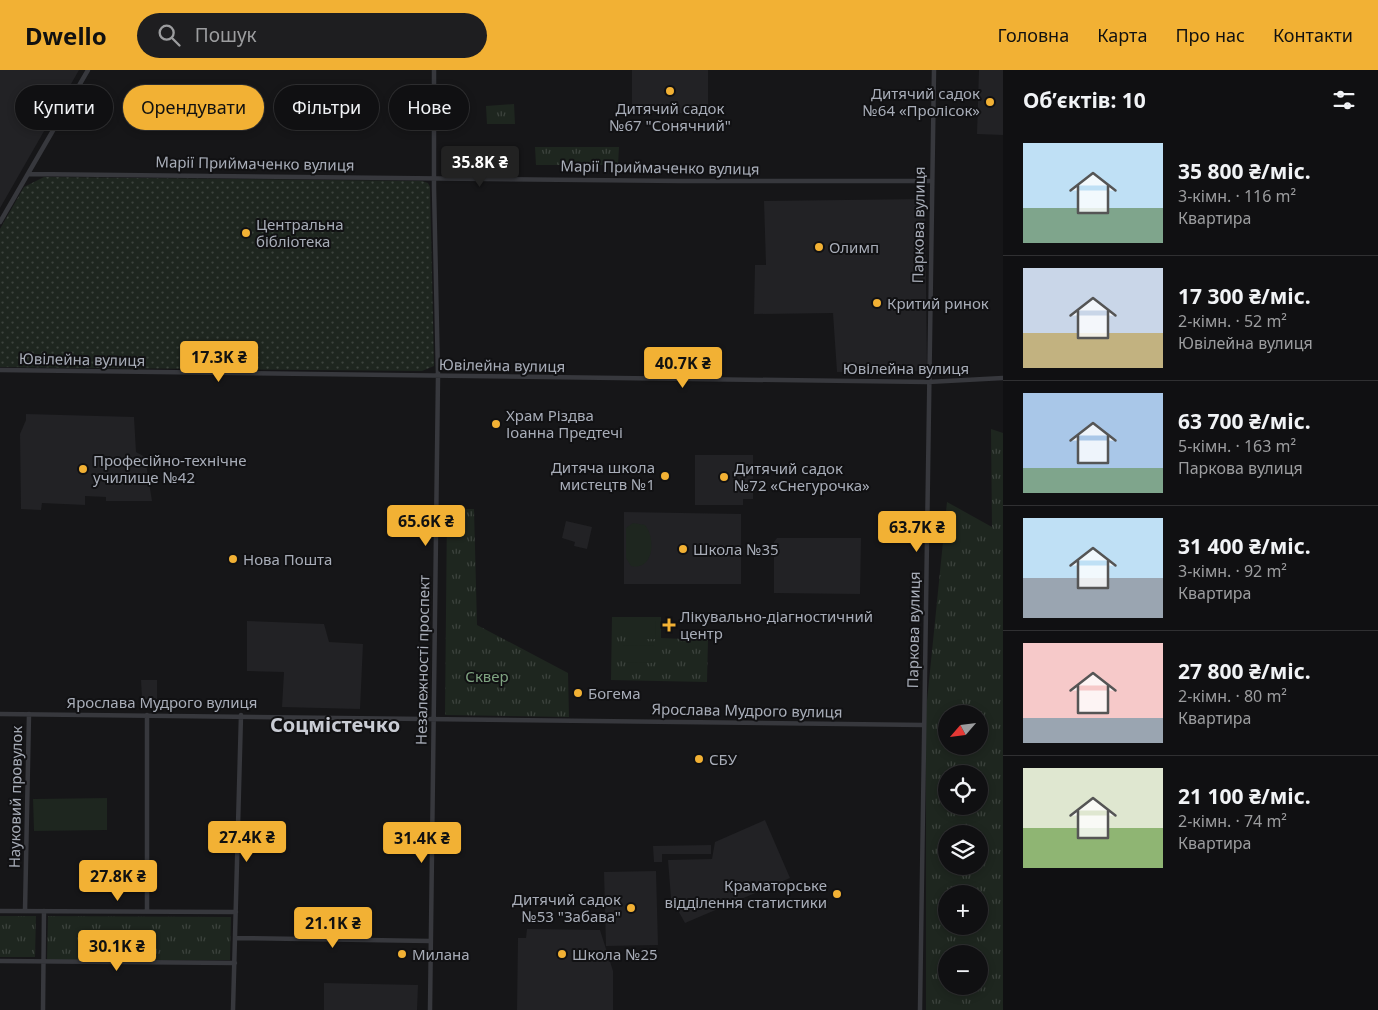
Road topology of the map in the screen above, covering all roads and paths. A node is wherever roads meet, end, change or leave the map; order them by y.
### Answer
1 (88, 70) edge
2 (434, 70) edge
3 (934, 70) edge
4 (28, 174) junction
5 (434, 177) junction
6 (932, 181) junction
7 (0, 222) edge
8 (0, 370) edge
9 (438, 376) junction
10 (1003, 378) edge
11 (928, 382) junction
12 (0, 714) edge
13 (29, 714) junction
14 (147, 714) junction
15 (241, 715) junction
16 (434, 718) junction
17 (924, 725) junction
18 (0, 911) edge
19 (25, 911) junction
20 (44, 911) junction
21 (147, 911) junction
22 (236, 912) junction
23 (235, 938) junction
24 (430, 940) junction
25 (0, 961) edge
26 (44, 961) junction
27 (235, 964) junction
28 (43, 1010) edge
29 (233, 1010) edge
30 (430, 1010) edge
31 (920, 1010) edge

1 - 4 street
2 - 5 street, Незалежності проспект
3 - 6 street, Паркова вулиця
4 - 5 street, Марії Приймаченко вулиця
4 - 7 street
5 - 6 street, Марії Приймаченко вулиця
5 - 9 street, Незалежності проспект
6 - 11 street, Паркова вулиця
8 - 9 street, Ювілейна вулиця
9 - 11 street, Ювілейна вулиця
9 - 16 street, Незалежності проспект
10 - 11 street, Ювілейна вулиця
11 - 17 street, Паркова вулиця
12 - 13 street, Ярослава Мудрого вулиця
13 - 14 street, Ярослава Мудрого вулиця
13 - 19 street, Науковий провулок
14 - 15 street, Ярослава Мудрого вулиця
14 - 21 street
15 - 16 street, Ярослава Мудрого вулиця
15 - 22 street
16 - 17 street, Ярослава Мудрого вулиця
16 - 24 street, Незалежності проспект
17 - 31 street, Паркова вулиця
18 - 19 street
19 - 20 street
20 - 21 street
20 - 26 street
21 - 22 street
22 - 23 street
23 - 24 street
23 - 27 street
24 - 30 street, Незалежності проспект
25 - 26 street
26 - 27 street
26 - 28 street
27 - 29 street

